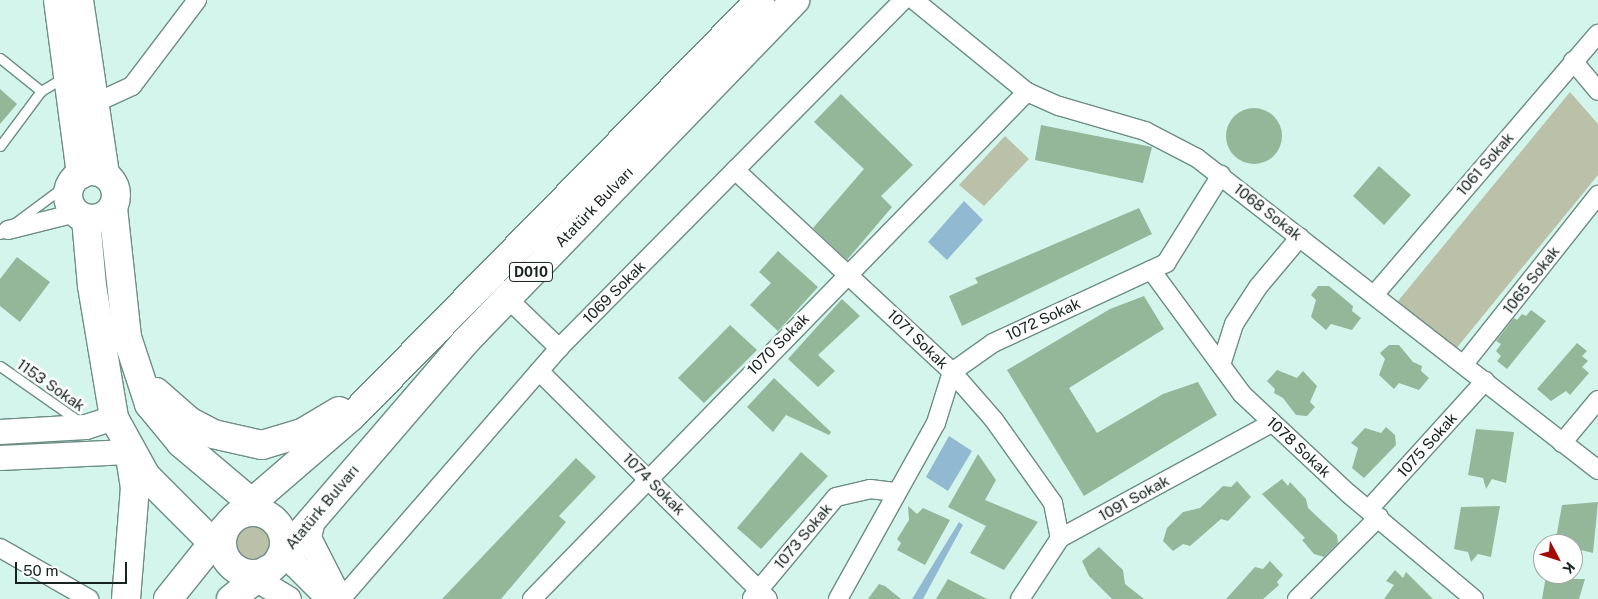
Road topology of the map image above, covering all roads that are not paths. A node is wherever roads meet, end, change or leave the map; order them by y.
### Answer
1 (58, 0) edge
2 (79, 0) edge
3 (197, 0) edge
4 (760, 0) edge
5 (795, 0) edge
6 (903, 0) edge
7 (914, 0) edge
8 (1598, 34) edge
9 (0, 58) edge
10 (1573, 61) junction
11 (66, 75) junction
12 (40, 91) junction
13 (1598, 91) edge
14 (1027, 92) junction
15 (93, 104) junction
16 (0, 146) edge
17 (735, 170) junction
18 (1221, 175) junction
19 (87, 176) junction
20 (1598, 195) edge
21 (113, 208) junction
22 (81, 216) junction
23 (4, 232) edge
24 (1300, 237) junction
25 (1151, 270) junction
26 (849, 273) junction
27 (1374, 295) junction
28 (506, 298) junction
29 (432, 332) junction
30 (559, 348) junction
31 (1464, 364) junction
32 (1221, 365) junction
33 (0, 366) edge
34 (539, 371) junction
35 (136, 372) junction
36 (952, 372) junction
37 (1485, 381) junction
38 (1598, 400) edge
39 (114, 418) junction
40 (1272, 423) junction
41 (86, 427) junction
42 (0, 432) edge
43 (1562, 443) junction
44 (129, 452) junction
45 (0, 458) edge
46 (1598, 470) edge
47 (648, 477) junction
48 (895, 492) junction
49 (1374, 513) junction
50 (314, 516) junction
51 (236, 526) junction
52 (1060, 538) junction
53 (0, 548) edge
54 (271, 560) junction
55 (759, 596) edge
56 (89, 599) edge
57 (126, 599) edge
58 (168, 599) edge
59 (231, 599) edge
60 (290, 599) edge
61 (329, 599) edge
62 (335, 599) edge
63 (341, 599) edge
64 (532, 599) edge
65 (838, 599) edge
66 (1020, 599) edge
67 (1297, 599) edge
68 (1474, 599) edge

1 - 11 highway
2 - 15 highway
3 - 15 street
4 - 29 highway, Atatürk Bulvarı / D010
5 - 28 highway, Atatürk Bulvarı / D010
6 - 17 street, 1069 Sokak
7 - 14 street, 1068 Sokak
8 - 10 street, 1061 Sokak
9 - 12 lane
10 - 13 street
10 - 27 street, 1061 Sokak
11 - 12 lane
11 - 19 highway
12 - 16 lane
14 - 18 street, 1068 Sokak
14 - 26 street, 1070 Sokak
15 - 19 highway
17 - 26 street, 1071 Sokak
17 - 30 street, 1069 Sokak
18 - 24 street, 1068 Sokak
18 - 25 street, 1072 Sokak
19 - 21 highway
19 - 22 highway
19 - 23 lane
20 - 31 street, 1065 Sokak
21 - 22 highway
21 - 35 highway
22 - 23 street
22 - 39 highway
24 - 27 street, 1068 Sokak
24 - 32 street
25 - 32 street, 1078 Sokak
25 - 36 street, 1072 Sokak
26 - 36 street, 1071 Sokak
26 - 47 street, 1070 Sokak
27 - 31 street, 1068 Sokak
28 - 30 street
28 - 50 highway, Atatürk Bulvarı / D010
29 - 35 highway
29 - 51 highway, Atatürk Bulvarı / D010
30 - 34 street, 1069 Sokak
31 - 37 street, 1068 Sokak
32 - 40 street, 1078 Sokak
33 - 41 lane, 1153 Sokak
34 - 47 street, 1074 Sokak
34 - 63 street, 1069 Sokak
35 - 51 highway
36 - 48 street
36 - 52 street, 1071 Sokak
37 - 43 street, 1068 Sokak
37 - 49 street, 1075 Sokak
38 - 43 street
39 - 41 street
39 - 44 highway
40 - 49 street, 1078 Sokak
40 - 52 street, 1091 Sokak
41 - 42 street
43 - 46 street, 1068 Sokak
44 - 45 street
44 - 51 highway
44 - 57 highway
47 - 55 street, 1074 Sokak
47 - 64 street, 1070 Sokak
48 - 55 street, 1073 Sokak
48 - 65 street
49 - 67 street, 1075 Sokak
49 - 68 street, 1078 Sokak
50 - 54 highway, Atatürk Bulvarı / D010
50 - 62 street
51 - 54 highway
51 - 54 highway
51 - 58 highway, Atatürk Bulvarı / D010
52 - 66 street, 1091 Sokak
53 - 56 street
54 - 59 highway, Atatürk Bulvarı / D010
54 - 60 street
54 - 61 street

